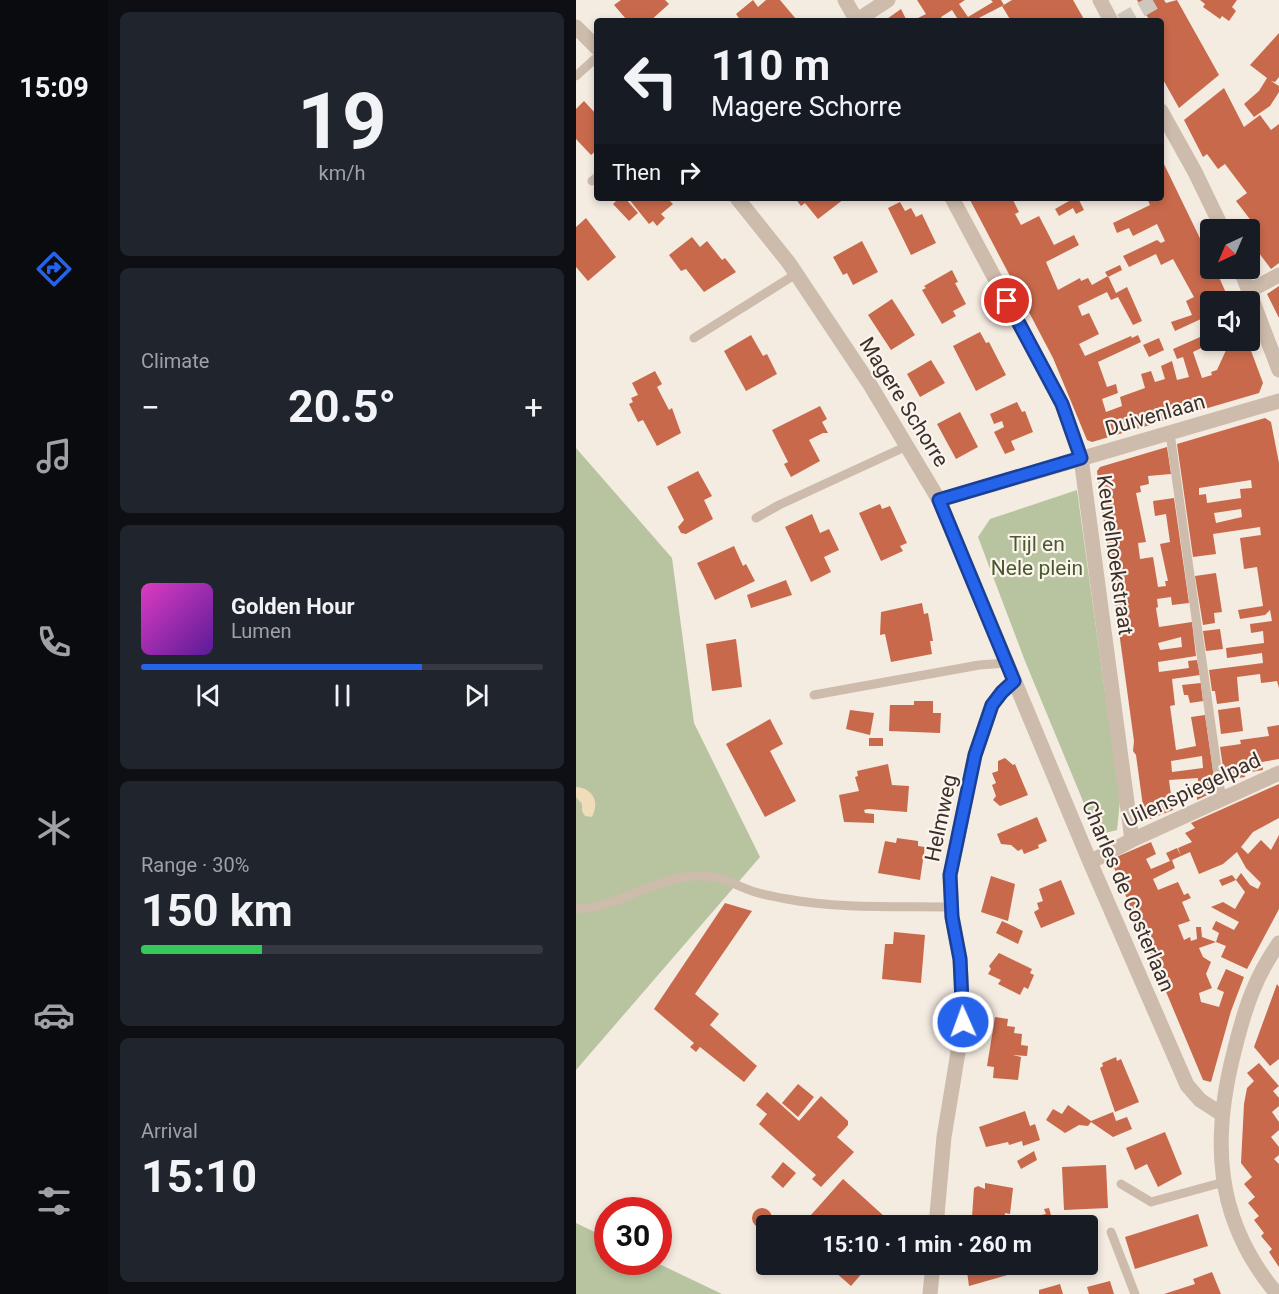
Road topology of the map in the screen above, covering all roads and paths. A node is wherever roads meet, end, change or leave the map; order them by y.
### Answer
1 (845, 0) edge
2 (888, 0) edge
3 (1100, 0) edge
4 (855, 18) edge
5 (861, 18) edge
6 (1109, 18) edge
7 (576, 27) edge
8 (594, 45) edge
9 (594, 60) edge
10 (576, 76) edge
11 (1164, 116) edge
12 (739, 201) edge
13 (954, 201) edge
14 (1217, 219) edge
15 (796, 274) junction
16 (1279, 275) edge
17 (1244, 279) edge
18 (1249, 291) joint
19 (1260, 320) edge
20 (694, 338) dead end
21 (1279, 370) edge
22 (1279, 401) edge
23 (1170, 433) junction
24 (907, 446) junction
25 (1081, 458) junction
26 (939, 500) junction
27 (756, 518) dead end
28 (1007, 663) junction
29 (1014, 681) junction
30 (814, 695) dead end
31 (1279, 773) edge
32 (1224, 799) junction
33 (1132, 840) junction
34 (1090, 862) junction
35 (952, 907) junction
36 (576, 909) edge
37 (1279, 943) edge
38 (1220, 1113) junction
39 (1224, 1182) junction
40 (1121, 1184) dead end
41 (937, 1215) edge
42 (1111, 1232) dead end
43 (932, 1275) edge
44 (1274, 1293) edge
45 (930, 1294) edge
46 (1135, 1294) edge

1 - 4 street
2 - 5 street
3 - 6 street
7 - 8 street
9 - 10 lane
11 - 14 street
12 - 15 street, Magere Schorre
13 - 25 street, Keuvelhoekstraat
15 - 20 lane
15 - 24 street, Magere Schorre
16 - 18 street
17 - 18 street
19 - 21 street
22 - 23 street, Duivenlaan
23 - 25 street, Duivenlaan
23 - 32 lane
24 - 26 street, Magere Schorre
24 - 27 lane
25 - 26 street, Duivenlaan
25 - 33 street, Keuvelhoekstraat
26 - 28 street, Magere Schorre
28 - 29 street, Magere Schorre
28 - 30 lane
29 - 34 street, Charles de Costerlaan
29 - 35 street, Helmweg
31 - 32 street, Uilenspiegelpad
32 - 33 street, Uilenspiegelpad
33 - 34 street, Uilenspiegelpad
34 - 38 street, Charles de Costerlaan
35 - 36 lane
35 - 41 street, Helmweg
37 - 38 street
38 - 39 street
39 - 40 lane
39 - 44 street
42 - 46 lane
43 - 45 street

